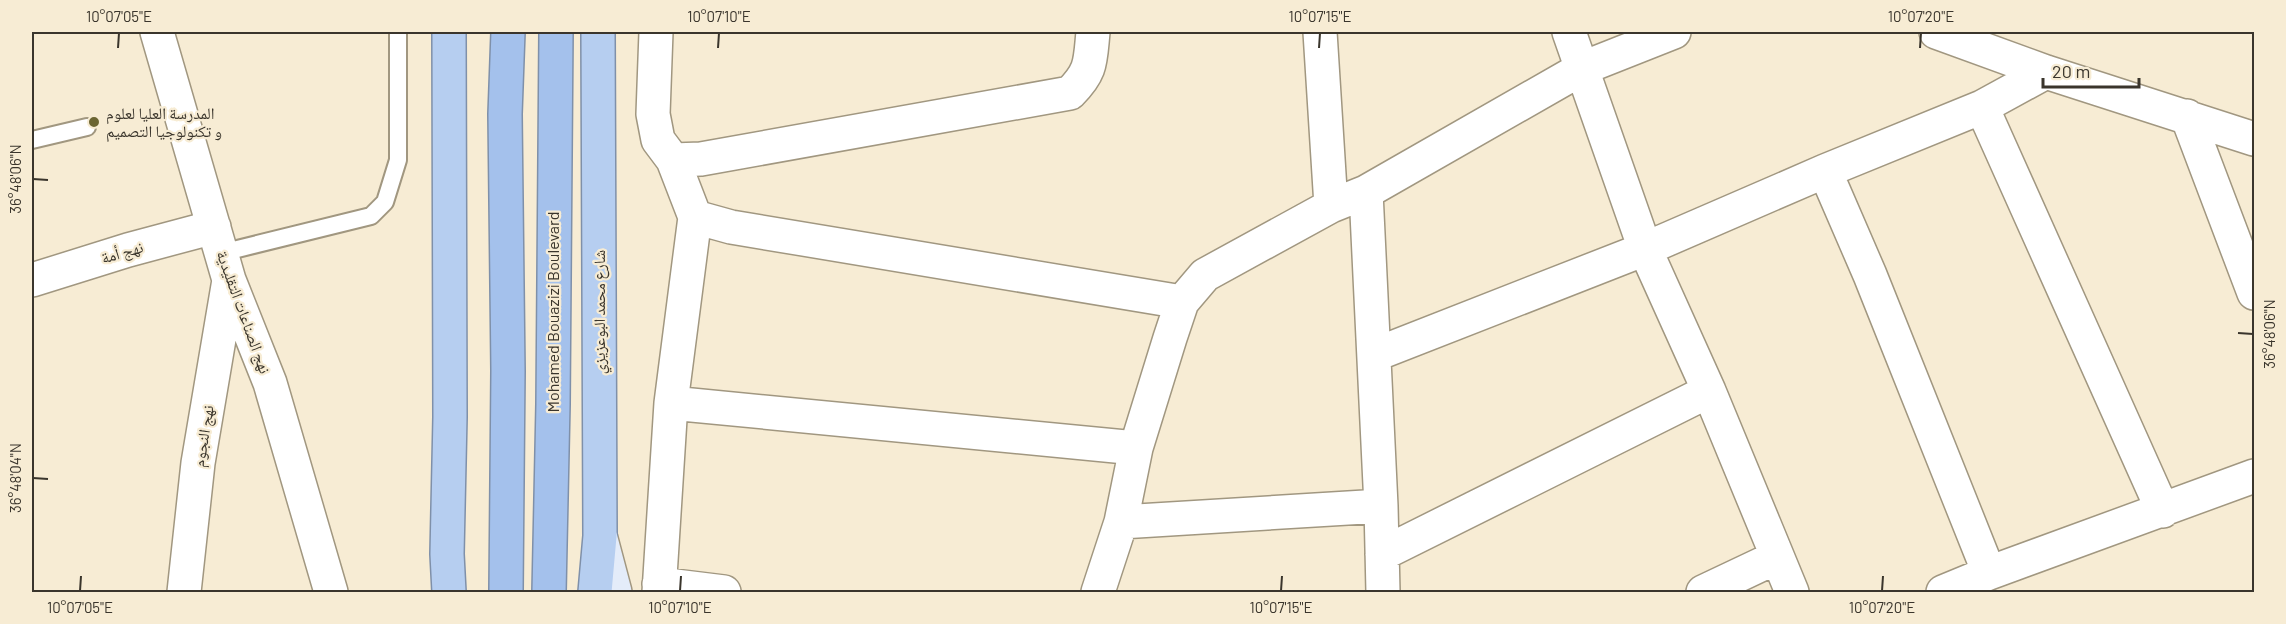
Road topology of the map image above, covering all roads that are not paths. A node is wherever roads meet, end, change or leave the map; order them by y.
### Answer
1 (157, 32) edge
2 (398, 32) edge
3 (449, 32) edge
4 (508, 32) edge
5 (556, 32) edge
6 (598, 32) edge
7 (656, 32) edge
8 (1093, 32) edge
9 (1320, 32) edge
10 (1569, 32) edge
11 (1674, 32) edge
12 (1936, 32) edge
13 (1583, 68) junction
14 (2046, 72) junction
15 (1982, 107) junction
16 (2187, 116) junction
17 (87, 127) dead end
18 (2254, 139) edge
19 (32, 140) edge
20 (673, 160) junction
21 (1825, 171) junction
22 (1366, 192) junction
23 (1331, 206) junction
24 (695, 217) junction
25 (1645, 249) junction
26 (221, 254) junction
27 (32, 280) edge
28 (2254, 293) edge
29 (1182, 302) junction
30 (1374, 355) junction
31 (1709, 391) junction
32 (671, 403) junction
33 (1136, 448) junction
34 (2254, 476) edge
35 (1381, 506) junction
36 (2163, 511) junction
37 (1121, 522) junction
38 (600, 536) junction
39 (1382, 554) junction
40 (1777, 557) junction
41 (1989, 573) junction
42 (659, 588) edge
43 (505, 591) edge
44 (184, 592) edge
45 (331, 592) edge
46 (449, 592) edge
47 (549, 592) edge
48 (595, 592) edge
49 (615, 592) edge
50 (724, 592) edge
51 (1098, 592) edge
52 (1383, 592) edge
53 (1703, 592) edge
54 (1792, 592) edge
55 (1943, 592) edge

1 - 26 street, نهج الصناعات التقليدية
2 - 26 lane
3 - 46 highway
4 - 43 highway
5 - 47 highway, Mohamed Bouazizi Boulevard
6 - 38 highway, شارع محمد البوعزيزي
7 - 20 street
8 - 20 street
9 - 23 street
10 - 13 street
11 - 13 street
12 - 14 street
13 - 22 street
13 - 25 street
14 - 15 street
14 - 16 street
15 - 21 street
15 - 36 street
16 - 18 street
16 - 28 street
17 - 19 lane
20 - 24 street
21 - 25 street
21 - 41 street
22 - 23 street
22 - 30 street
23 - 29 street
24 - 29 street
24 - 32 street
25 - 30 street
25 - 31 street
26 - 27 street, نهج أمة
26 - 44 street, نهج النجوم
26 - 45 street, نهج الصناعات التقليدية
29 - 33 street
30 - 35 street
31 - 39 street
31 - 40 street
32 - 33 street
32 - 42 street
33 - 37 street
34 - 36 street
35 - 37 street
35 - 39 street
36 - 41 street
37 - 51 street
38 - 48 highway, شارع محمد البوعزيزي
38 - 49 main road
39 - 52 street
40 - 53 street
40 - 54 street
41 - 55 street
42 - 50 street

